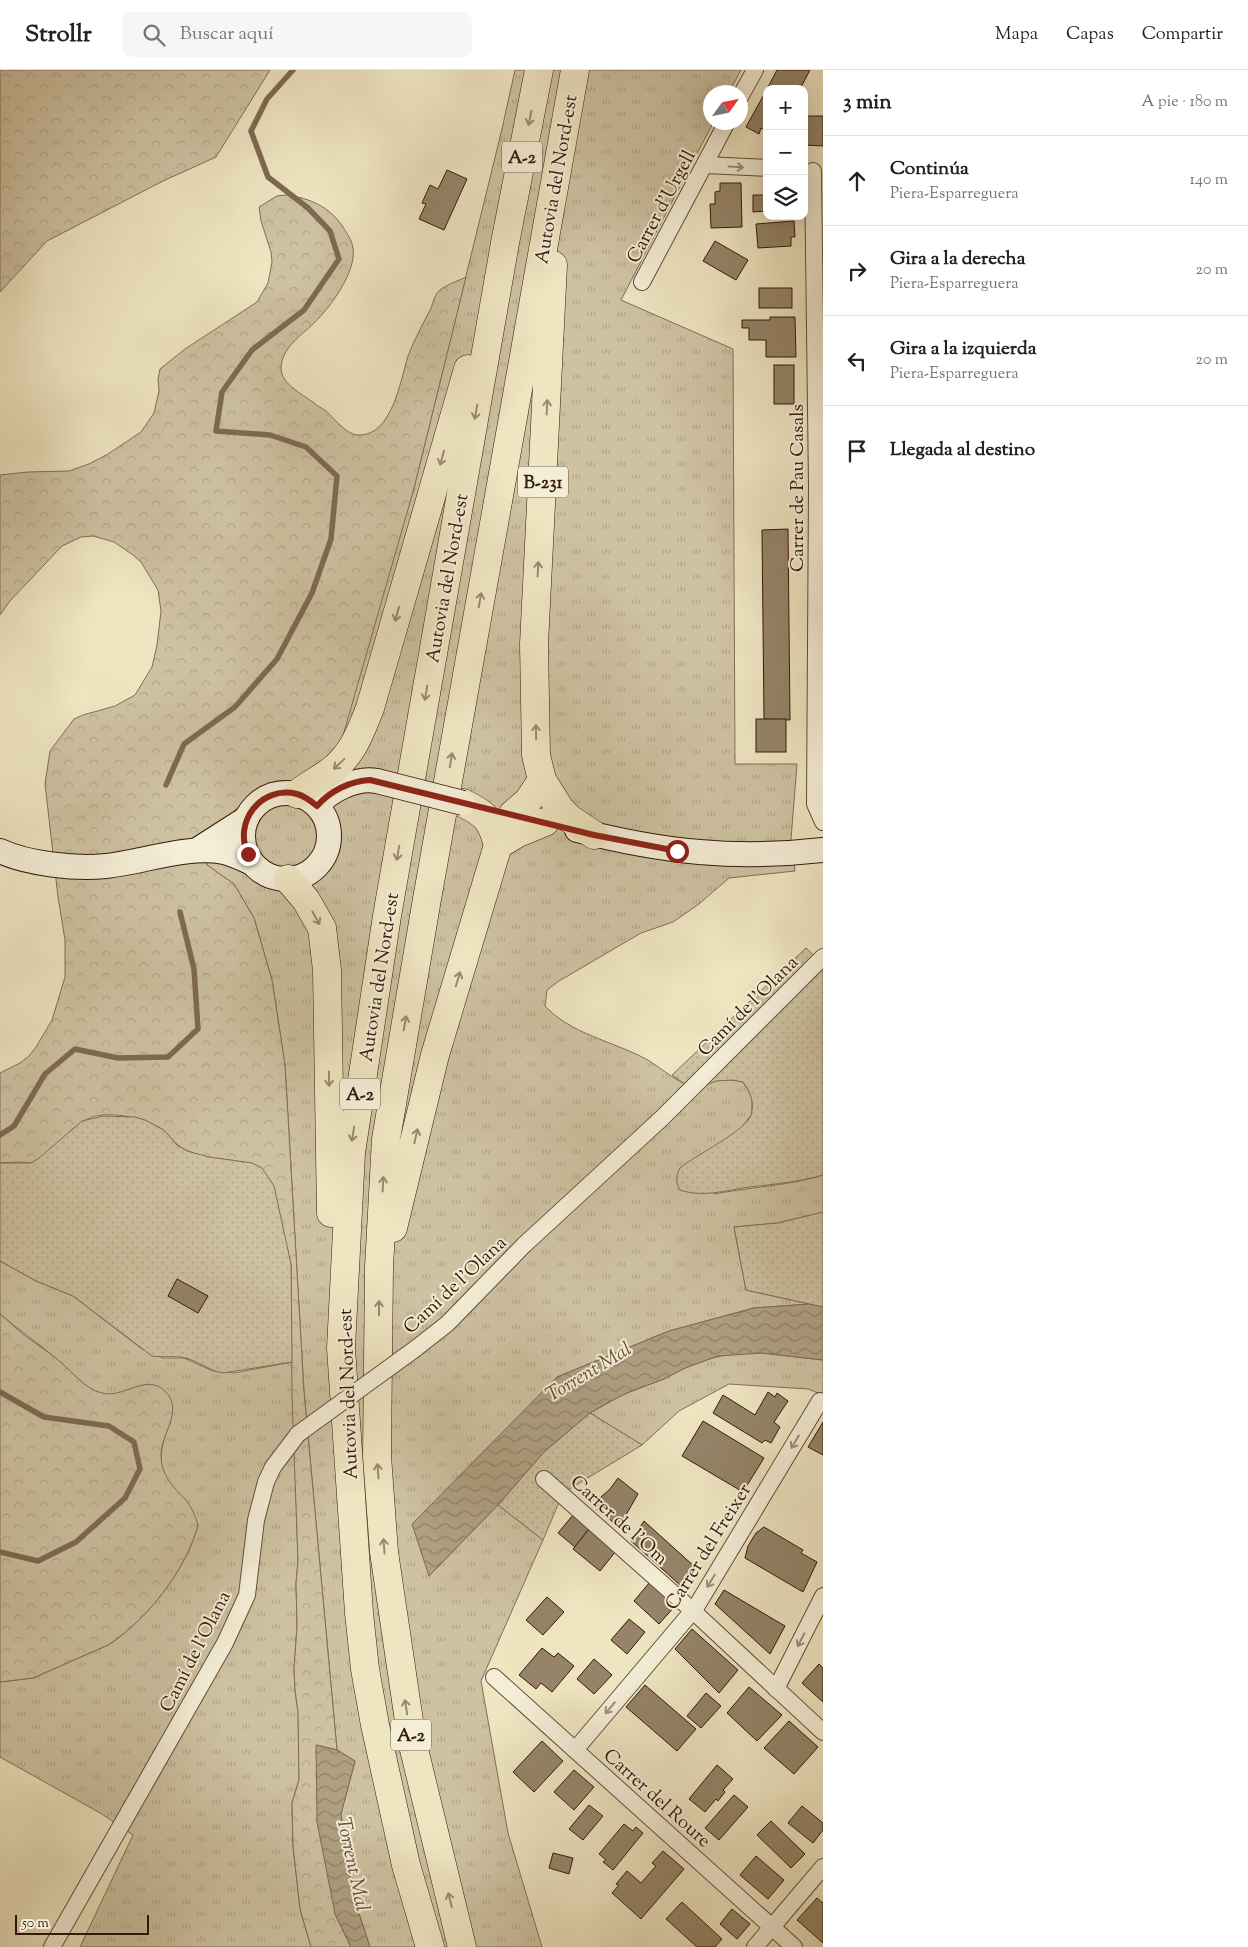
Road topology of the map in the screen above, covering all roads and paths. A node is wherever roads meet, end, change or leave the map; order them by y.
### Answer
1 (540, 70) edge
2 (575, 70) edge
3 (755, 70) edge
4 (747, 85) edge
5 (723, 130) edge
6 (705, 165) junction
7 (763, 168) edge
8 (813, 171) edge
9 (554, 183) junction
10 (505, 243) junction
11 (642, 282) dead end
12 (542, 780) junction
13 (307, 800) junction
14 (473, 805) junction
15 (513, 814) junction
16 (247, 818) junction
17 (545, 822) junction
18 (823, 822) edge
19 (594, 835) junction
20 (498, 845) junction
21 (197, 850) junction
22 (823, 850) edge
23 (0, 851) edge
24 (252, 863) junction
25 (288, 879) junction
26 (823, 957) edge
27 (379, 1267) junction
28 (341, 1348) junction
29 (820, 1401) dead end
30 (544, 1479) dead end
31 (823, 1596) edge
32 (693, 1611) junction
33 (494, 1678) dead end
34 (776, 1689) junction
35 (823, 1732) edge
36 (575, 1750) junction
37 (823, 1867) edge
38 (773, 1927) junction
39 (52, 1947) edge
40 (430, 1947) edge
41 (462, 1947) edge
42 (755, 1947) edge
43 (794, 1947) edge

1 -> 10 highway, Autovia del Nord-est / A-2
2 - 9 highway, Autovia del Nord-est / A-2
3 - 4 street
5 - 6 street, Carrer d'Urgell
6 -> 7 street
6 - 11 street, Carrer d'Urgell
8 - 18 street, Carrer de Pau Casals
12 -> 9 highway, B-231
27 -> 9 highway, Autovia del Nord-est / A-2
10 -> 13 highway
10 -> 28 highway, Autovia del Nord-est / A-2
12 - 15 highway
12 - 19 highway, B-231
13 - 14 main road, B-231, bridge
13 - 16 main road
13 - 25 main road
14 - 15 main road, B-231
14 - 20 highway
15 - 17 main road, B-231
16 - 21 main road
16 - 24 main road
17 - 19 main road, B-231
17 - 20 highway
19 - 22 main road, B-231
27 -> 20 highway
21 - 23 main road
21 - 24 main road
24 - 25 main road
25 -> 28 highway
26 - 39 street, Camí de l'Olana, bridge
41 -> 27 highway, Autovia del Nord-est / A-2
28 - 40 highway, Autovia del Nord-est / A-2
29 -> 32 street, Carrer del Freixer
30 - 32 street, Carrer de l'Om
31 -> 34 street
32 - 34 street, Carrer de l'Om
32 -> 36 street, Carrer del Freixer
33 - 36 street, Carrer del Roure
34 - 35 street, Carrer de l'Om
36 - 38 street, Carrer del Roure
37 - 38 street
38 - 42 street
38 - 43 street, Carrer del Roure

